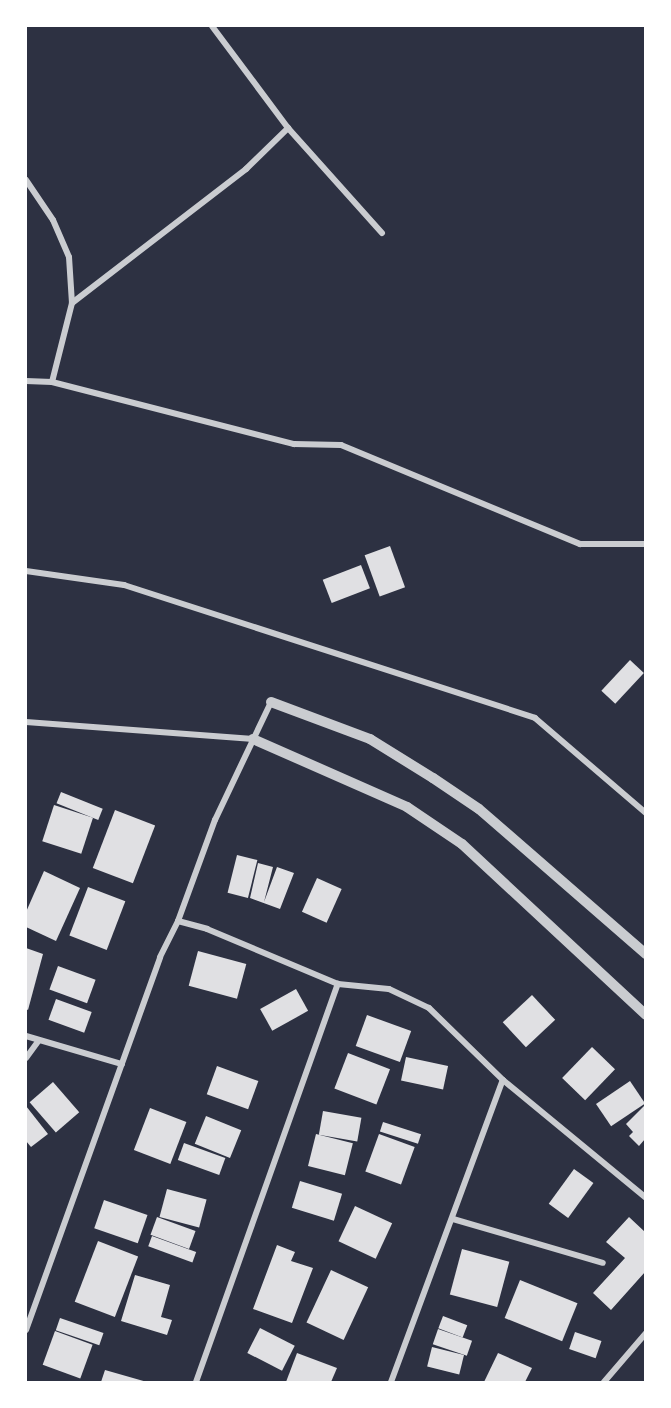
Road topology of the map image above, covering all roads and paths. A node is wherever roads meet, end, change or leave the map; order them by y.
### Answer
1 (212, 26) edge
2 (288, 128) junction
3 (26, 180) edge
4 (382, 233) dead end
5 (72, 303) junction
6 (26, 381) edge
7 (52, 382) junction
8 (645, 544) edge
9 (26, 571) edge
10 (271, 702) joint
11 (26, 722) edge
12 (253, 739) junction
13 (645, 813) edge
14 (178, 921) junction
15 (645, 954) edge
16 (338, 984) junction
17 (645, 1015) edge
18 (26, 1036) edge
19 (39, 1040) junction
20 (26, 1058) edge
21 (122, 1064) junction
22 (503, 1080) junction
23 (645, 1198) edge
24 (453, 1219) junction
25 (603, 1263) dead end
26 (26, 1330) edge
27 (645, 1333) edge
28 (196, 1383) edge
29 (391, 1383) edge
30 (604, 1383) edge

1 - 2 street
2 - 4 street
2 - 5 street
3 - 5 street
5 - 7 street
6 - 7 street
7 - 8 street
9 - 13 street
10 - 12 street
10 - 15 street
11 - 12 street
12 - 14 street
12 - 17 street
14 - 16 street
14 - 21 street
16 - 22 street
16 - 28 street
18 - 19 street
19 - 20 street
19 - 21 street
21 - 26 street
22 - 23 street
22 - 24 street
24 - 25 street
24 - 29 street
27 - 30 street

